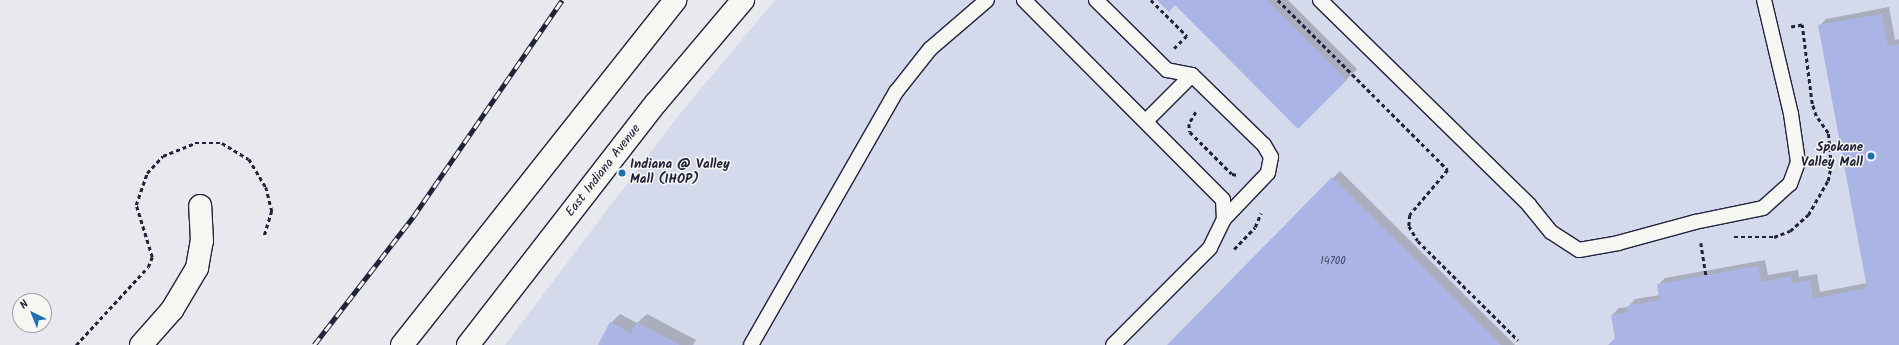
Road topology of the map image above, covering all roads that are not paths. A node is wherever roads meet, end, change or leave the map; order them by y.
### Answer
1 (675, 0) edge
2 (743, 0) edge
3 (987, 0) edge
4 (1024, 0) edge
5 (1096, 0) edge
6 (1320, 0) edge
7 (1764, 0) edge
8 (1192, 75) junction
9 (1146, 121) junction
10 (200, 206) dead end
11 (1224, 219) junction
12 (409, 343) edge
13 (141, 345) edge
14 (468, 345) edge
15 (751, 345) edge
16 (1113, 345) edge

1 - 12 main road
2 - 14 main road, East Indiana Avenue
3 - 15 lane
4 - 9 lane
5 - 8 lane
6 - 7 lane
8 - 9 lane
8 - 11 lane
9 - 11 lane
10 - 13 main road
11 - 16 lane

